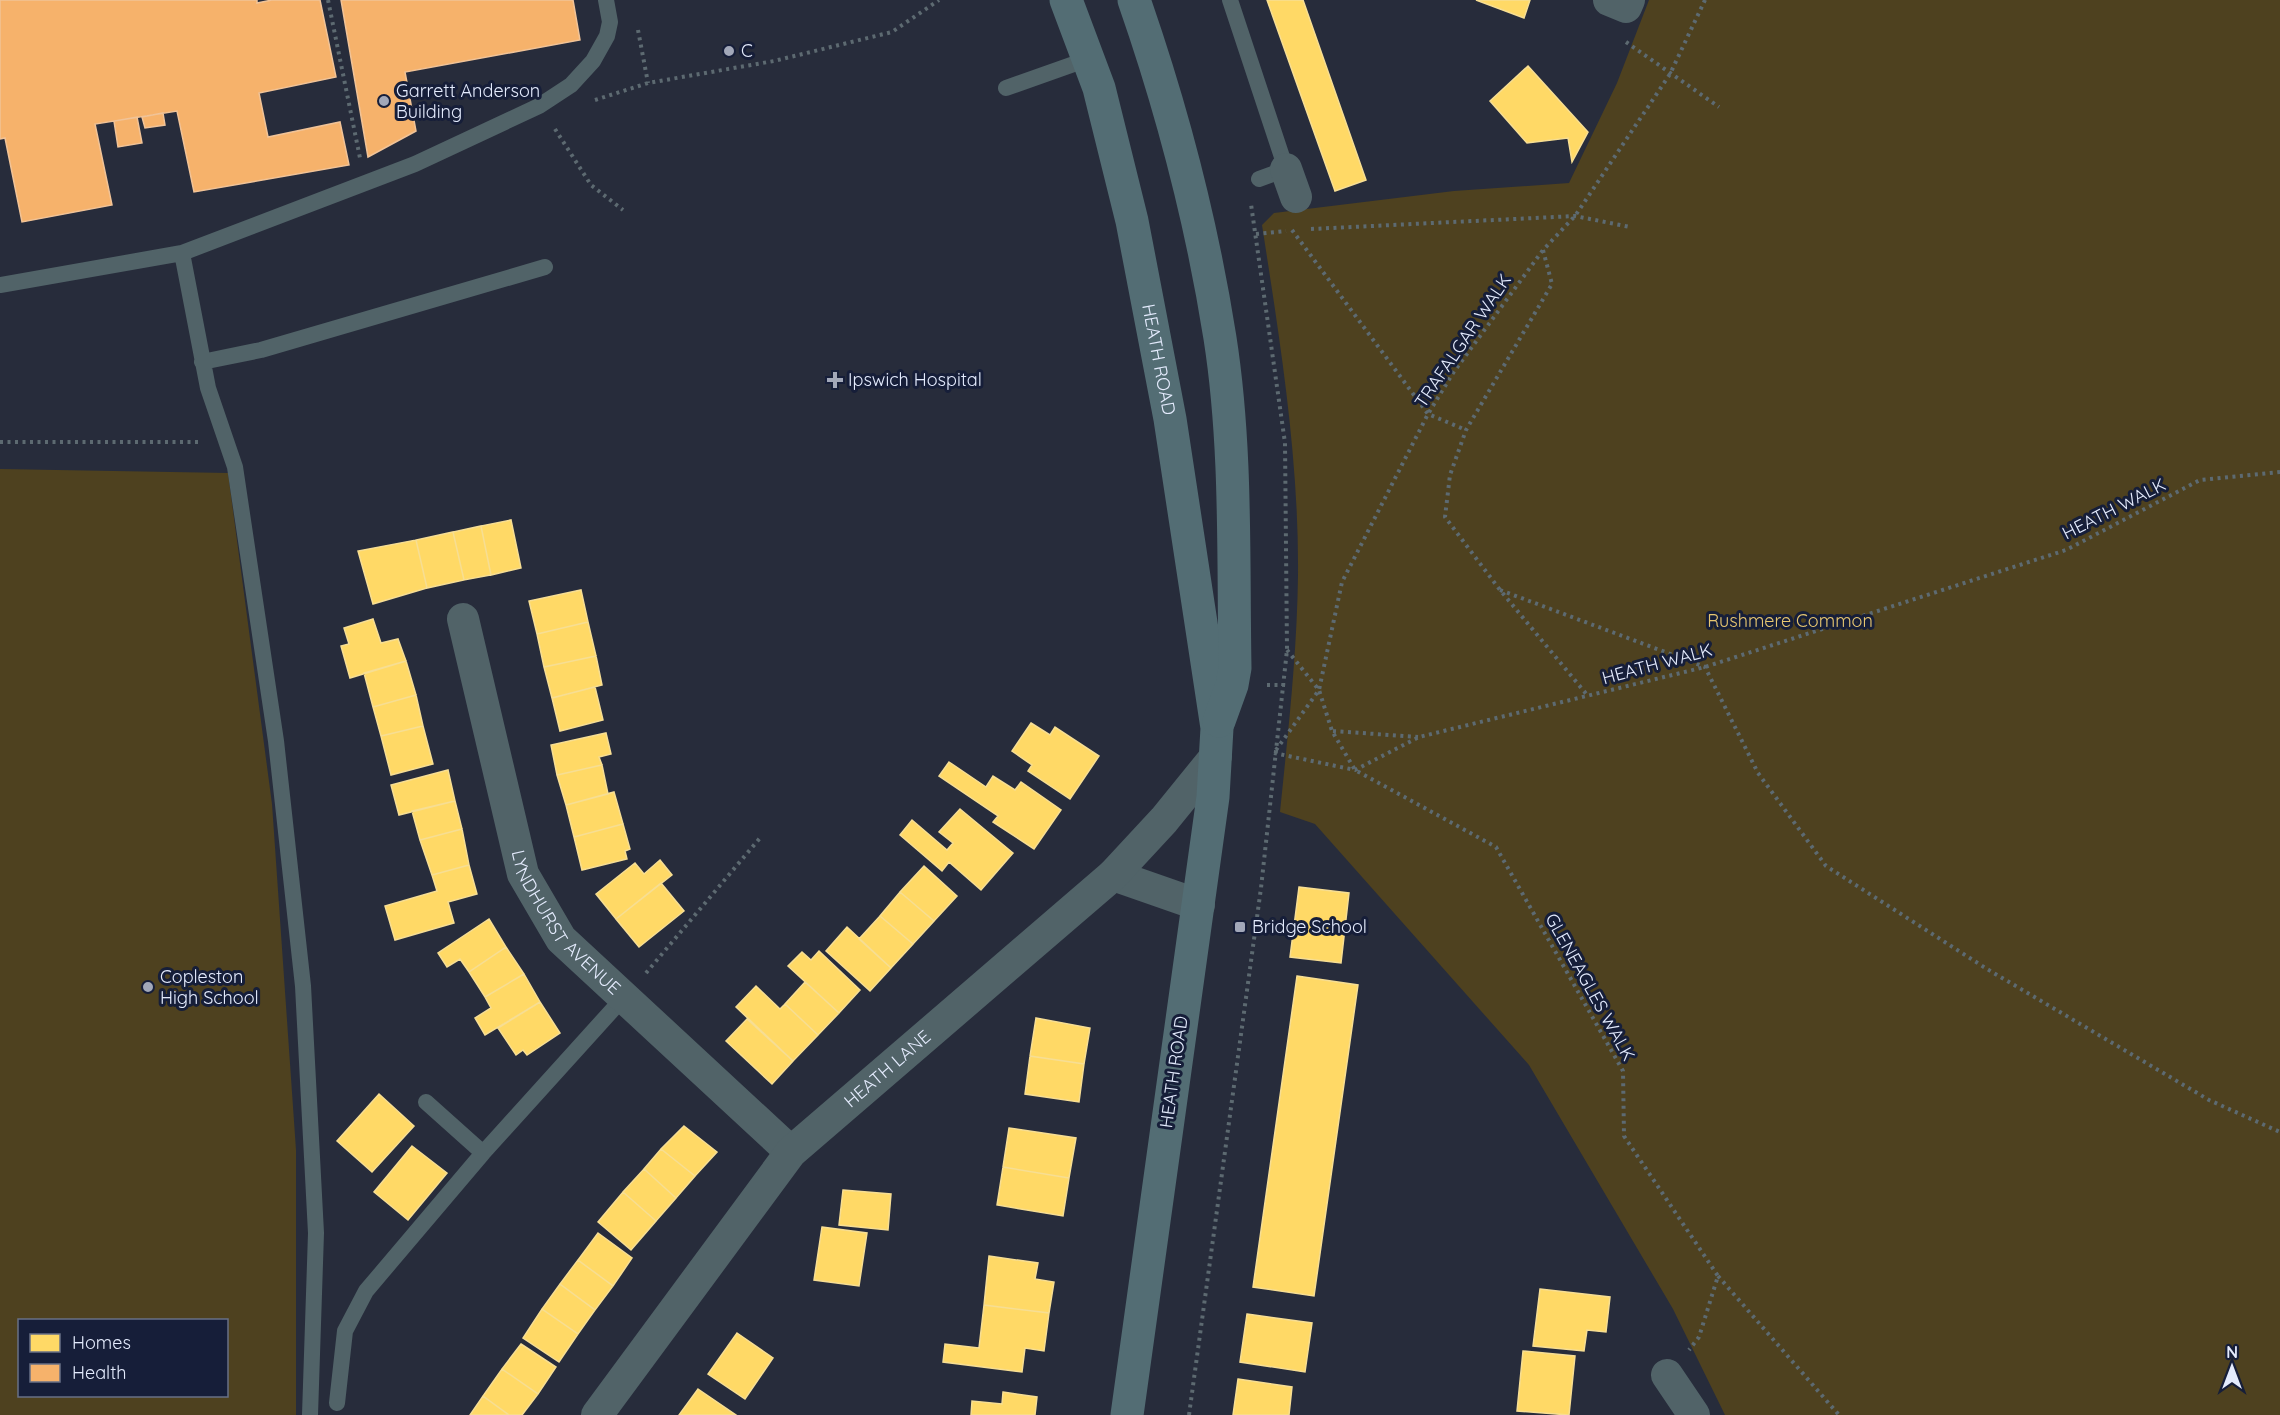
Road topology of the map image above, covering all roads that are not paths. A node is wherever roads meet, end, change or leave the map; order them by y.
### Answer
1 (606, 0) edge
2 (1066, 0) edge
3 (1134, 0) edge
4 (1230, 0) edge
5 (1088, 59) junction
6 (1006, 88) dead end
7 (1280, 182) road end
8 (182, 254) junction
9 (545, 267) dead end
10 (0, 285) edge
11 (202, 363) junction
12 (463, 619) dead end
13 (1216, 742) junction
14 (1113, 875) junction
15 (1199, 905) junction
16 (625, 996) junction
17 (426, 1102) dead end
18 (791, 1152) junction
19 (483, 1153) junction
20 (1667, 1375) road end
21 (337, 1403) dead end
22 (310, 1415) edge
23 (597, 1415) edge
24 (1127, 1415) edge
25 (1694, 1415) edge

1 - 8 lane
2 - 5 main road, HEATH ROAD
3 - 13 main road, HEATH ROAD
4 - 7 lane
5 - 6 lane
5 - 13 main road, HEATH ROAD
8 - 10 lane
8 - 11 lane
9 - 11 lane
11 - 22 lane
12 - 16 street, LYNDHURST AVENUE
13 - 14 street, HEATH LANE
13 - 15 main road, HEATH ROAD
14 - 15 street
14 - 18 street, HEATH LANE
15 - 24 main road, HEATH ROAD
16 - 18 street, LYNDHURST AVENUE
16 - 19 lane
17 - 19 lane
18 - 23 street, HEATH LANE
19 - 21 lane
20 - 25 street

